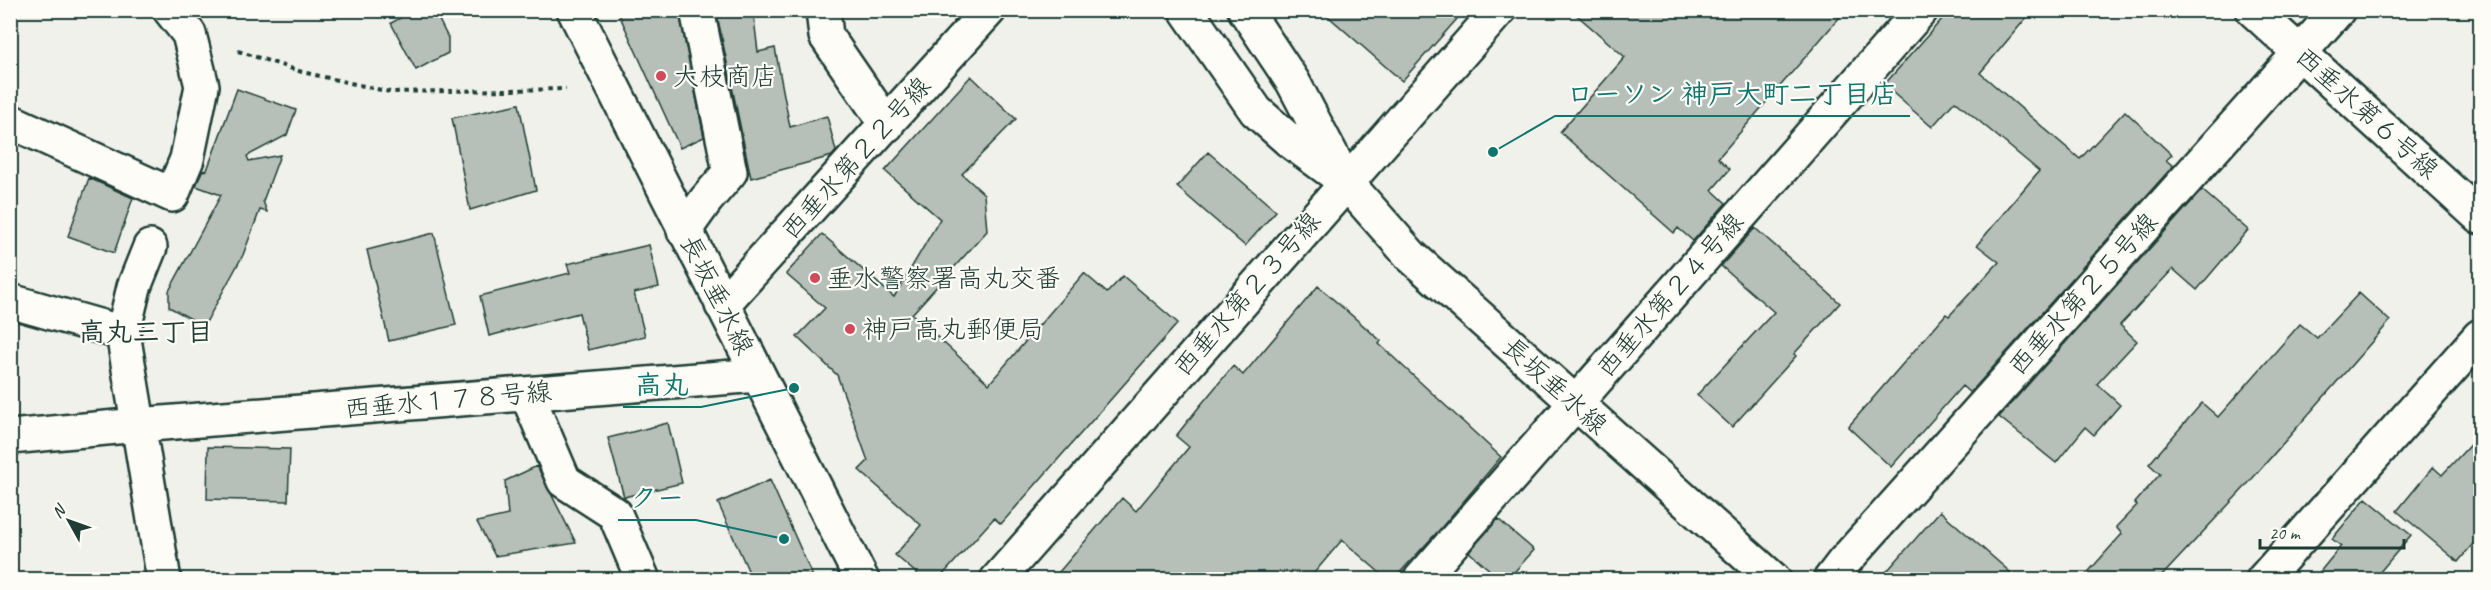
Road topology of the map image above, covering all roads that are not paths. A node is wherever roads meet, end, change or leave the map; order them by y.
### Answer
1 (574, 10) edge
2 (697, 10) edge
3 (823, 10) edge
4 (989, 10) edge
5 (1186, 10) edge
6 (1245, 10) edge
7 (1499, 10) edge
8 (1921, 10) edge
9 (2253, 10) edge
10 (2338, 10) edge
11 (179, 22) edge
12 (2300, 52) junction
13 (10, 121) edge
14 (887, 124) junction
15 (1346, 182) junction
16 (2481, 217) edge
17 (684, 231) junction
18 (150, 247) dead end
19 (10, 301) edge
20 (722, 305) junction
21 (123, 333) junction
22 (2481, 336) edge
23 (758, 375) junction
24 (527, 394) junction
25 (1575, 404) junction
26 (138, 425) junction
27 (10, 437) edge
28 (164, 579) edge
29 (643, 579) edge
30 (862, 579) edge
31 (997, 579) edge
32 (1420, 579) edge
33 (1774, 579) edge
34 (1830, 579) edge
35 (2263, 579) edge

1 - 17 street, 長坂垂水線
2 - 17 street
3 - 14 street
4 - 14 street, 西垂水第２２号線
5 - 15 street, 長坂垂水線
6 - 15 street, 長坂垂水線
7 - 15 street, 西垂水第２３号線
8 - 25 street, 西垂水第２４号線
9 - 12 street, 西垂水第６号線
10 - 12 street, 西垂水第２５号線
11 - 13 street
12 - 16 street, 西垂水第６号線
12 - 34 street, 西垂水第２５号線
14 - 20 street, 西垂水第２２号線
15 - 25 street, 長坂垂水線
15 - 31 street, 西垂水第２３号線
17 - 20 street, 長坂垂水線
18 - 21 street
19 - 21 street
20 - 23 street, 長坂垂水線
21 - 26 street
22 - 35 street
23 - 24 street, 西垂水１７８号線
23 - 30 street, 長坂垂水線
24 - 26 street, 西垂水１７８号線
24 - 29 street
25 - 32 street, 西垂水第２４号線
25 - 33 street, 長坂垂水線
26 - 27 street, 西垂水１７８号線
26 - 28 street

